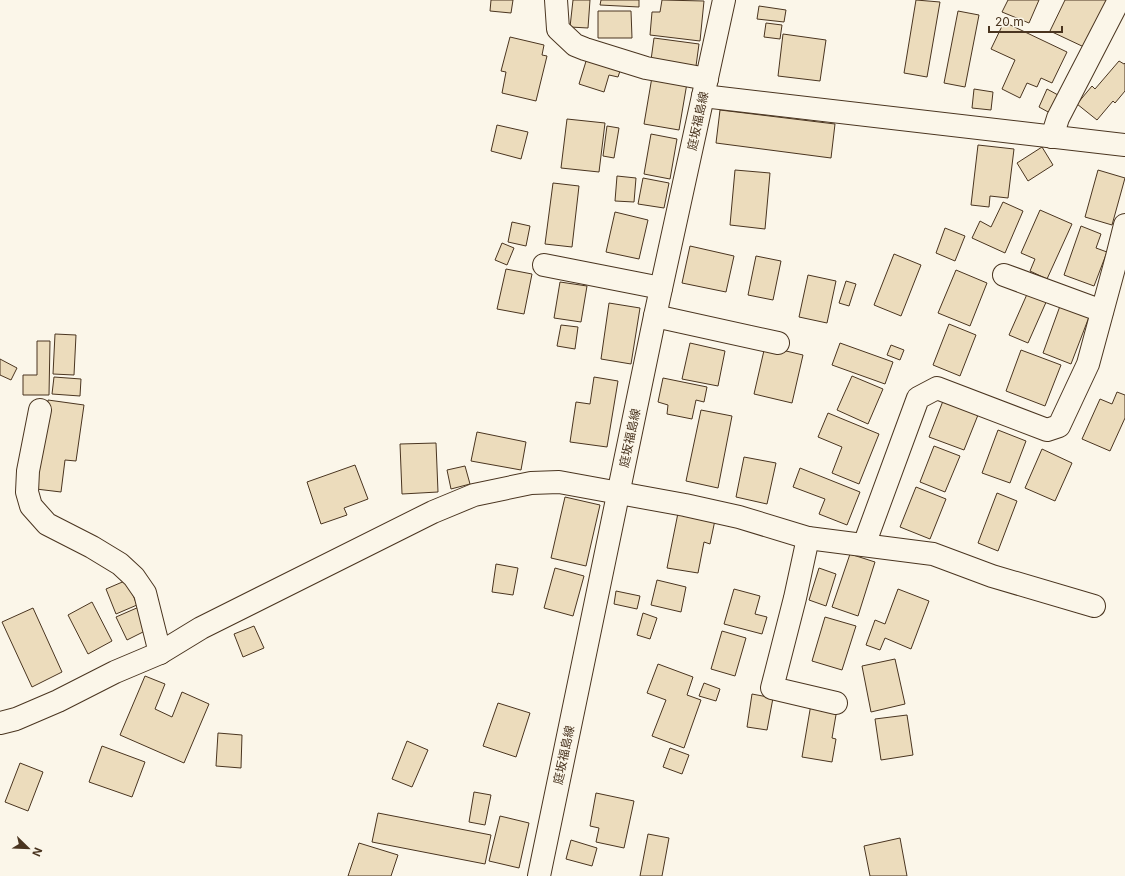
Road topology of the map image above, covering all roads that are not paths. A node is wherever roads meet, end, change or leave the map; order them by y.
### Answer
1 (556, 0) edge
2 (724, 0) edge
3 (1119, 0) edge
4 (705, 87) junction
5 (1052, 137) junction
6 (1125, 145) edge
7 (1125, 225) edge
8 (1121, 258) edge
9 (544, 265) dead end
10 (1004, 275) dead end
11 (661, 288) junction
12 (1102, 311) junction
13 (655, 316) junction
14 (778, 343) dead end
15 (40, 410) dead end
16 (618, 492) junction
17 (808, 538) junction
18 (864, 544) junction
19 (1094, 606) dead end
20 (160, 653) junction
21 (836, 703) dead end
22 (0, 723) edge
23 (539, 876) edge

1 - 4 street
2 - 4 street, 庭坂福島線
3 - 5 street
4 - 5 street
4 - 11 street, 庭坂福島線
5 - 6 street
7 - 8 street
8 - 12 street
9 - 11 street
10 - 12 street
11 - 13 street, 庭坂福島線
12 - 18 street
13 - 14 street
13 - 16 street, 庭坂福島線
15 - 20 street
16 - 17 street
16 - 20 street
16 - 23 street, 庭坂福島線
17 - 18 street
17 - 21 street
18 - 19 street
20 - 22 street

